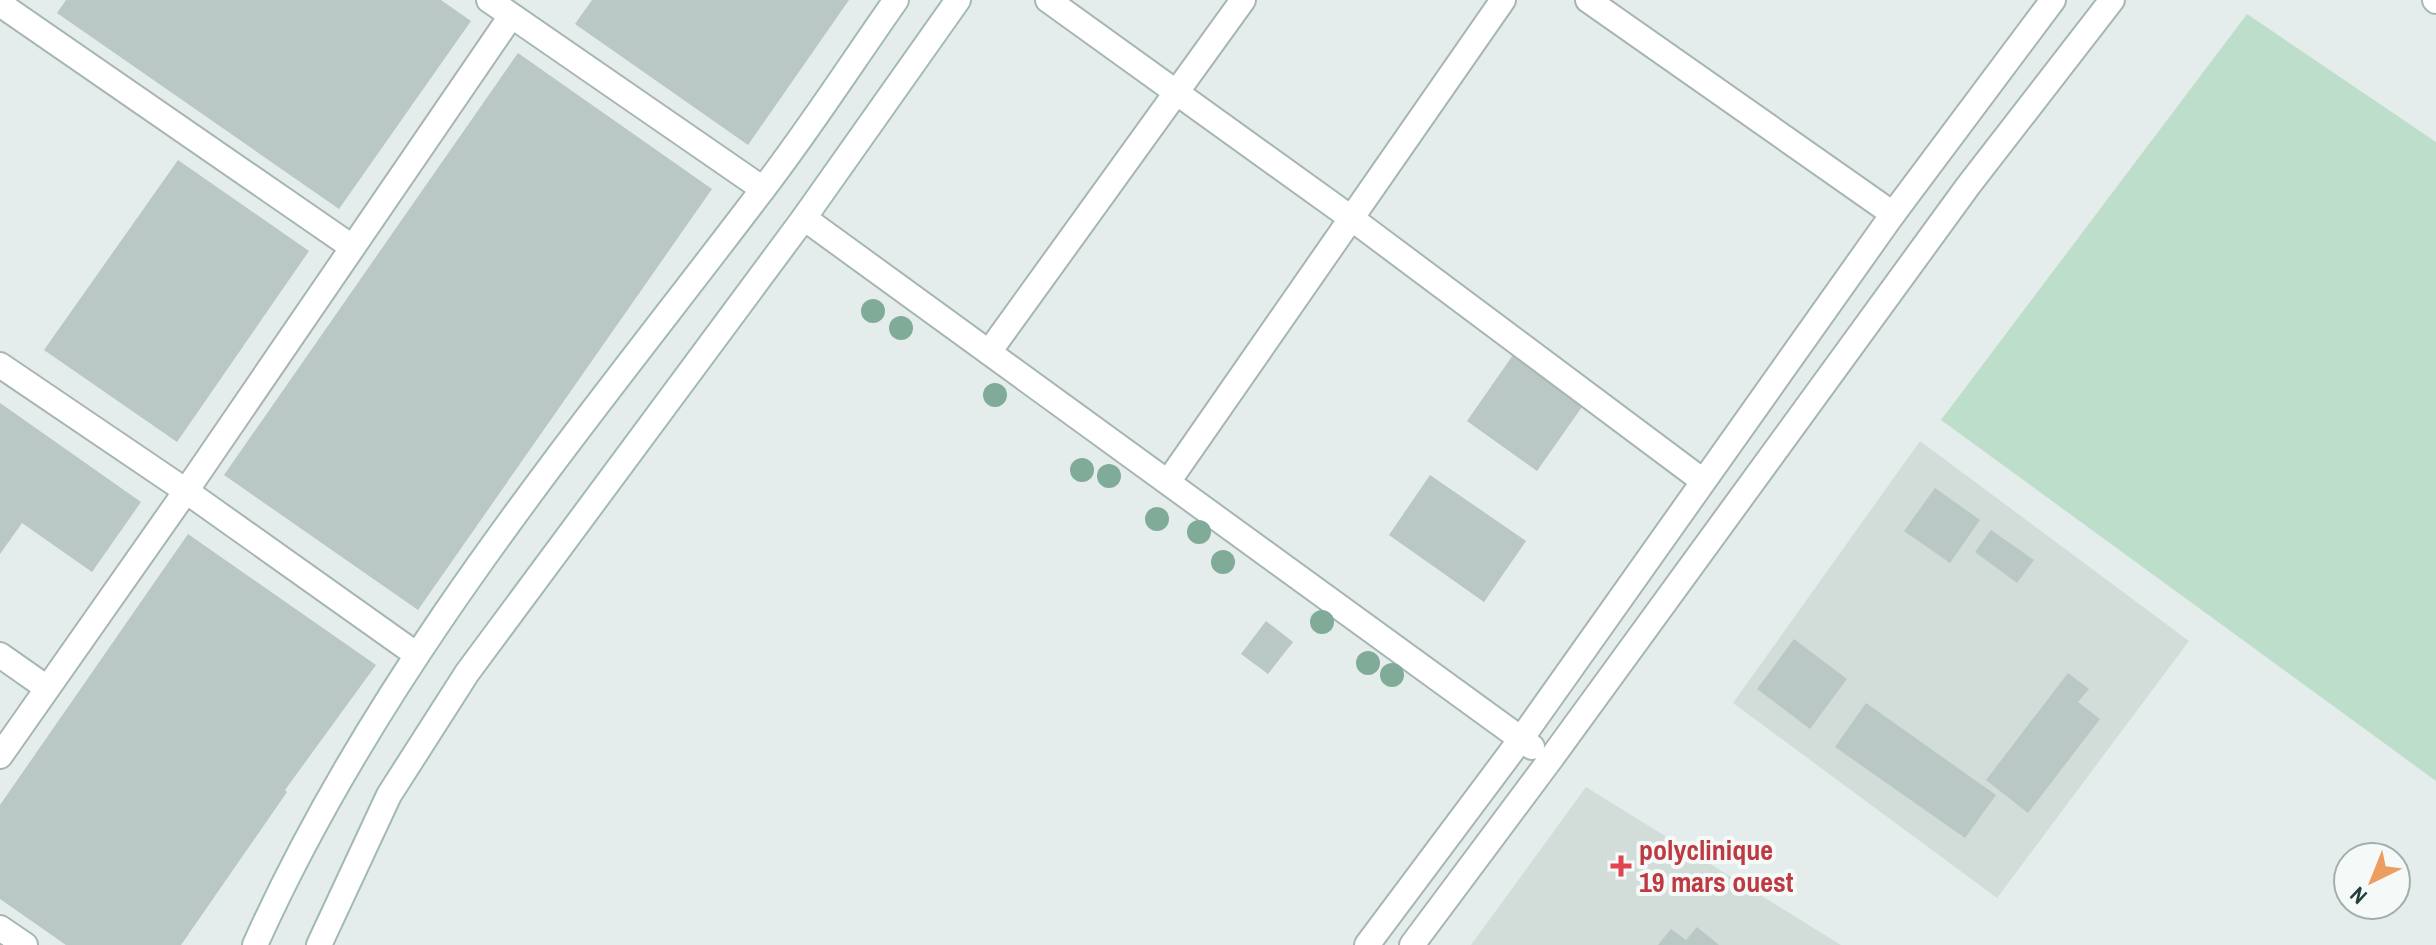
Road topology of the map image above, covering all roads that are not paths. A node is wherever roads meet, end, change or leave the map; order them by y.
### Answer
1 (489, 0) edge
2 (896, 0) edge
3 (958, 0) edge
4 (1048, 0) edge
5 (1243, 0) edge
6 (1503, 0) edge
7 (1588, 0) edge
8 (2053, 0) edge
9 (2112, 0) edge
10 (5, 7) edge
11 (511, 16) junction
12 (1177, 92) junction
13 (763, 189) junction
14 (1893, 214) junction
15 (804, 218) junction
16 (1351, 218) junction
17 (352, 247) junction
18 (989, 352) junction
19 (0, 365) edge
20 (1703, 481) junction
21 (1168, 482) junction
22 (186, 491) junction
23 (0, 655) edge
24 (417, 655) junction
25 (47, 688) junction
26 (1521, 739) junction
27 (0, 756) edge
28 (1550, 760) junction
29 (0, 928) edge
30 (25, 945) edge
31 (255, 945) edge
32 (319, 945) edge
33 (1367, 945) edge
34 (1412, 945) edge

1 - 11 street
2 - 13 street
3 - 15 street
4 - 12 street
5 - 12 street
6 - 16 street
7 - 14 street
8 - 14 street
9 - 28 street
10 - 17 street
11 - 13 street
11 - 17 street
12 - 16 street
12 - 18 street
13 - 24 street
14 - 20 street
15 - 18 street
15 - 32 street
16 - 20 street
16 - 21 street
17 - 22 street
18 - 21 street
19 - 22 street
20 - 26 street
21 - 26 street
22 - 24 street
22 - 25 street
23 - 25 street
24 - 31 street
25 - 27 street
26 - 28 street
26 - 33 street
28 - 34 street
29 - 30 street

